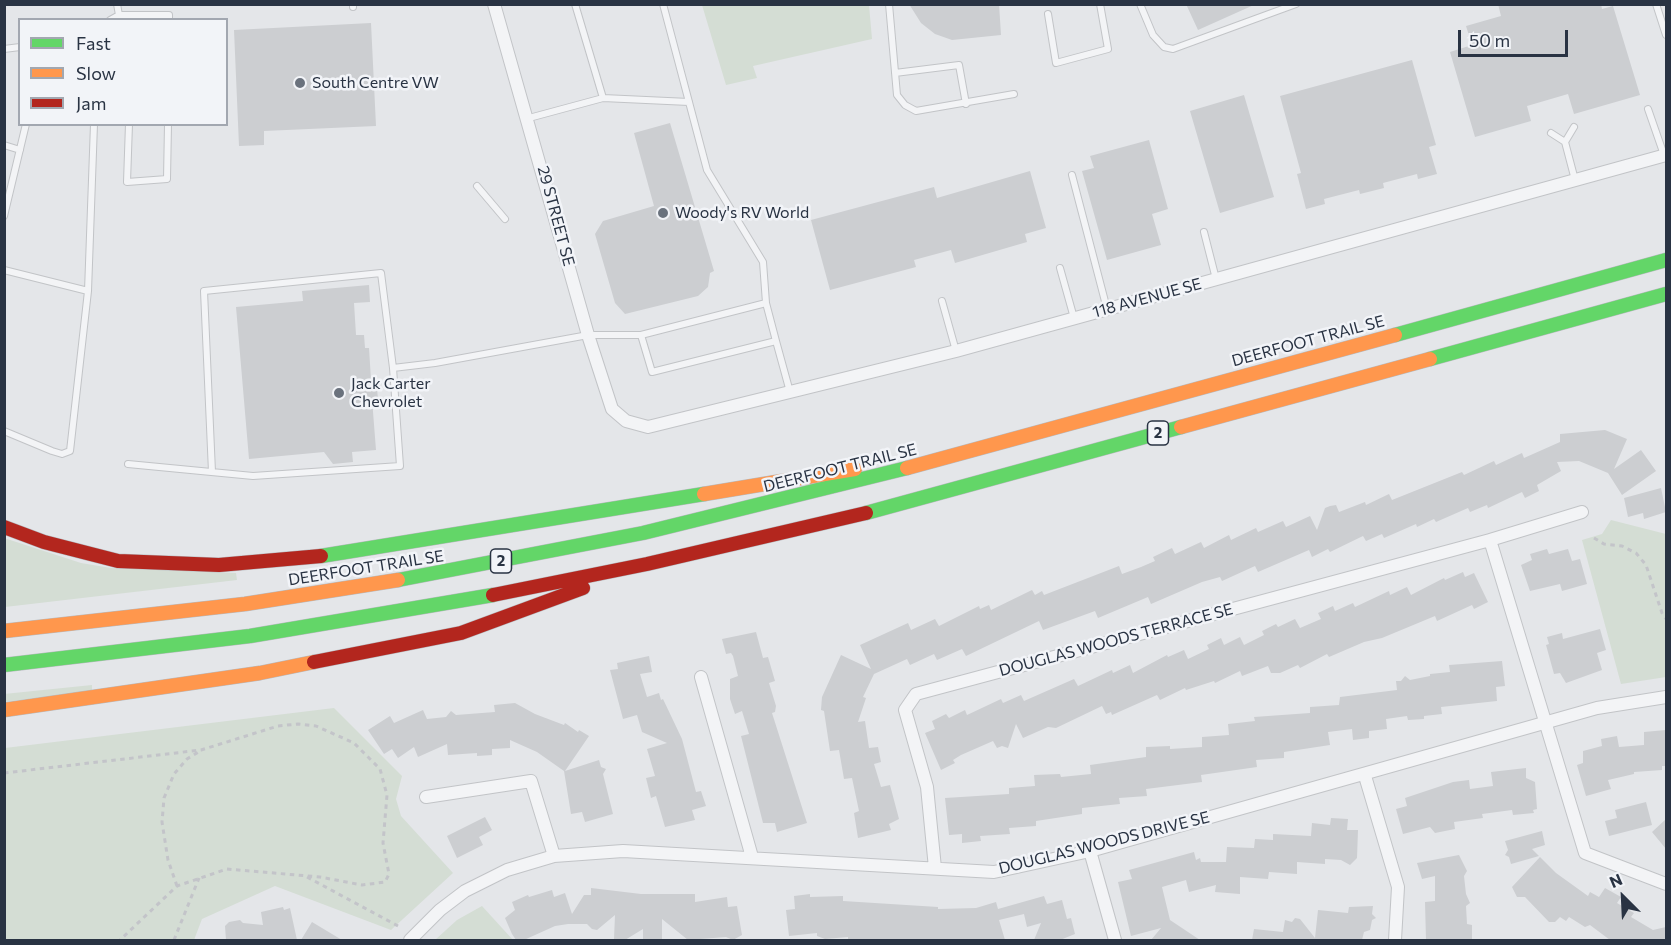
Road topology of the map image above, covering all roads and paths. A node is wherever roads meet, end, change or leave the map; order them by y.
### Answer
1 (117, 4) edge
2 (494, 4) edge
3 (575, 4) edge
4 (663, 4) edge
5 (889, 4) edge
6 (1100, 4) edge
7 (1140, 4) edge
8 (1296, 4) edge
9 (1656, 4) edge
10 (1048, 14) dead end
11 (119, 15) junction
12 (133, 17) edge
13 (114, 18) edge
14 (169, 18) edge
15 (1666, 35) edge
16 (895, 73) junction
17 (1014, 94) dead end
18 (603, 98) junction
19 (689, 102) junction
20 (966, 104) junction
21 (1648, 109) dead end
22 (529, 118) junction
23 (26, 126) edge
24 (94, 126) edge
25 (129, 126) edge
26 (168, 126) edge
27 (1574, 127) dead end
28 (1551, 133) dead end
29 (1565, 142) junction
30 (4, 146) edge
31 (20, 150) junction
32 (1665, 155) edge
33 (1072, 175) dead end
34 (1575, 180) junction
35 (477, 186) dead end
36 (4, 216) edge
37 (505, 219) dead end
38 (1204, 232) dead end
39 (1666, 260) edge
40 (1060, 268) dead end
41 (4, 270) edge
42 (1216, 279) junction
43 (88, 291) junction
44 (1666, 294) edge
45 (942, 301) dead end
46 (766, 303) junction
47 (1107, 309) junction
48 (1074, 318) junction
49 (588, 335) junction
50 (641, 335) junction
51 (776, 340) junction
52 (956, 351) junction
53 (393, 368) junction
54 (790, 393) junction
55 (626, 422) joint
56 (4, 431) edge
57 (988, 447) junction
58 (128, 464) dead end
59 (212, 472) junction
60 (1582, 512) dead end
61 (4, 526) edge
62 (1594, 538) dead end
63 (1490, 540) junction
64 (647, 564) junction
65 (1666, 619) edge
66 (4, 631) edge
67 (4, 664) edge
68 (701, 677) dead end
69 (1666, 697) edge
70 (4, 710) edge
71 (1547, 723) junction
72 (201, 750) junction
73 (4, 773) edge
74 (1365, 776) junction
75 (426, 796) dead end
76 (1090, 851) junction
77 (554, 856) junction
78 (752, 857) junction
79 (935, 868) junction
80 (200, 876) junction
81 (305, 876) junction
82 (1666, 884) edge
83 (177, 886) junction
84 (398, 926) dead end
85 (120, 940) edge
86 (174, 940) edge
87 (410, 940) edge
88 (1115, 940) edge
89 (1395, 940) edge

1 - 11 lane
2 - 22 street, 29 STREET SE
3 - 18 lane
4 - 19 lane
5 - 16 lane
6 - 10 lane
7 - 8 lane
9 - 15 lane
11 - 12 lane
11 - 13 lane
12 - 14 lane
16 - 20 lane
16 - 20 lane
17 - 20 lane
18 - 19 lane
18 - 22 lane
19 - 46 lane
21 - 32 lane
22 - 49 street, 29 STREET SE
23 - 31 lane
24 - 43 lane
25 - 26 lane
27 - 29 lane
28 - 29 lane
29 - 34 lane
30 - 31 lane
31 - 36 lane
32 - 34 street, 118 AVENUE SE
33 - 47 lane
34 - 42 street, 118 AVENUE SE
35 - 37 lane
38 - 42 lane
39 - 57 highway, DEERFOOT TRAIL SE / 2
40 - 48 lane
41 - 43 lane
42 - 47 street, 118 AVENUE SE
43 - 56 lane
44 - 64 highway, 2
45 - 52 lane
46 - 50 lane
46 - 51 lane
47 - 48 street, 118 AVENUE SE
48 - 52 street, 118 AVENUE SE
49 - 50 lane
49 - 53 lane
49 - 55 street, 29 STREET SE
50 - 51 lane
51 - 54 lane
52 - 54 street, 118 AVENUE SE
53 - 59 lane
53 - 59 lane
54 - 55 street, 118 AVENUE SE
57 - 61 highway
57 - 66 highway, DEERFOOT TRAIL SE / 2
58 - 59 lane
60 - 63 street, DOUGLAS WOODS TERRACE SE
62 - 65 path
63 - 71 street
63 - 79 street, DOUGLAS WOODS TERRACE SE
64 - 67 highway, 2
64 - 70 highway
68 - 78 street
69 - 71 street, DOUGLAS WOODS DRIVE SE
71 - 74 street, DOUGLAS WOODS DRIVE SE
71 - 82 street
72 - 73 path
72 - 81 path
72 - 83 path
74 - 76 street, DOUGLAS WOODS DRIVE SE
74 - 89 street
75 - 77 street
76 - 79 street, DOUGLAS WOODS DRIVE SE
76 - 88 street
77 - 78 street, DOUGLAS WOODS DRIVE SE
77 - 87 street, DOUGLAS WOODS DRIVE SE
78 - 79 street, DOUGLAS WOODS DRIVE SE
80 - 81 path
80 - 83 path
80 - 86 path
81 - 84 path
83 - 85 path

